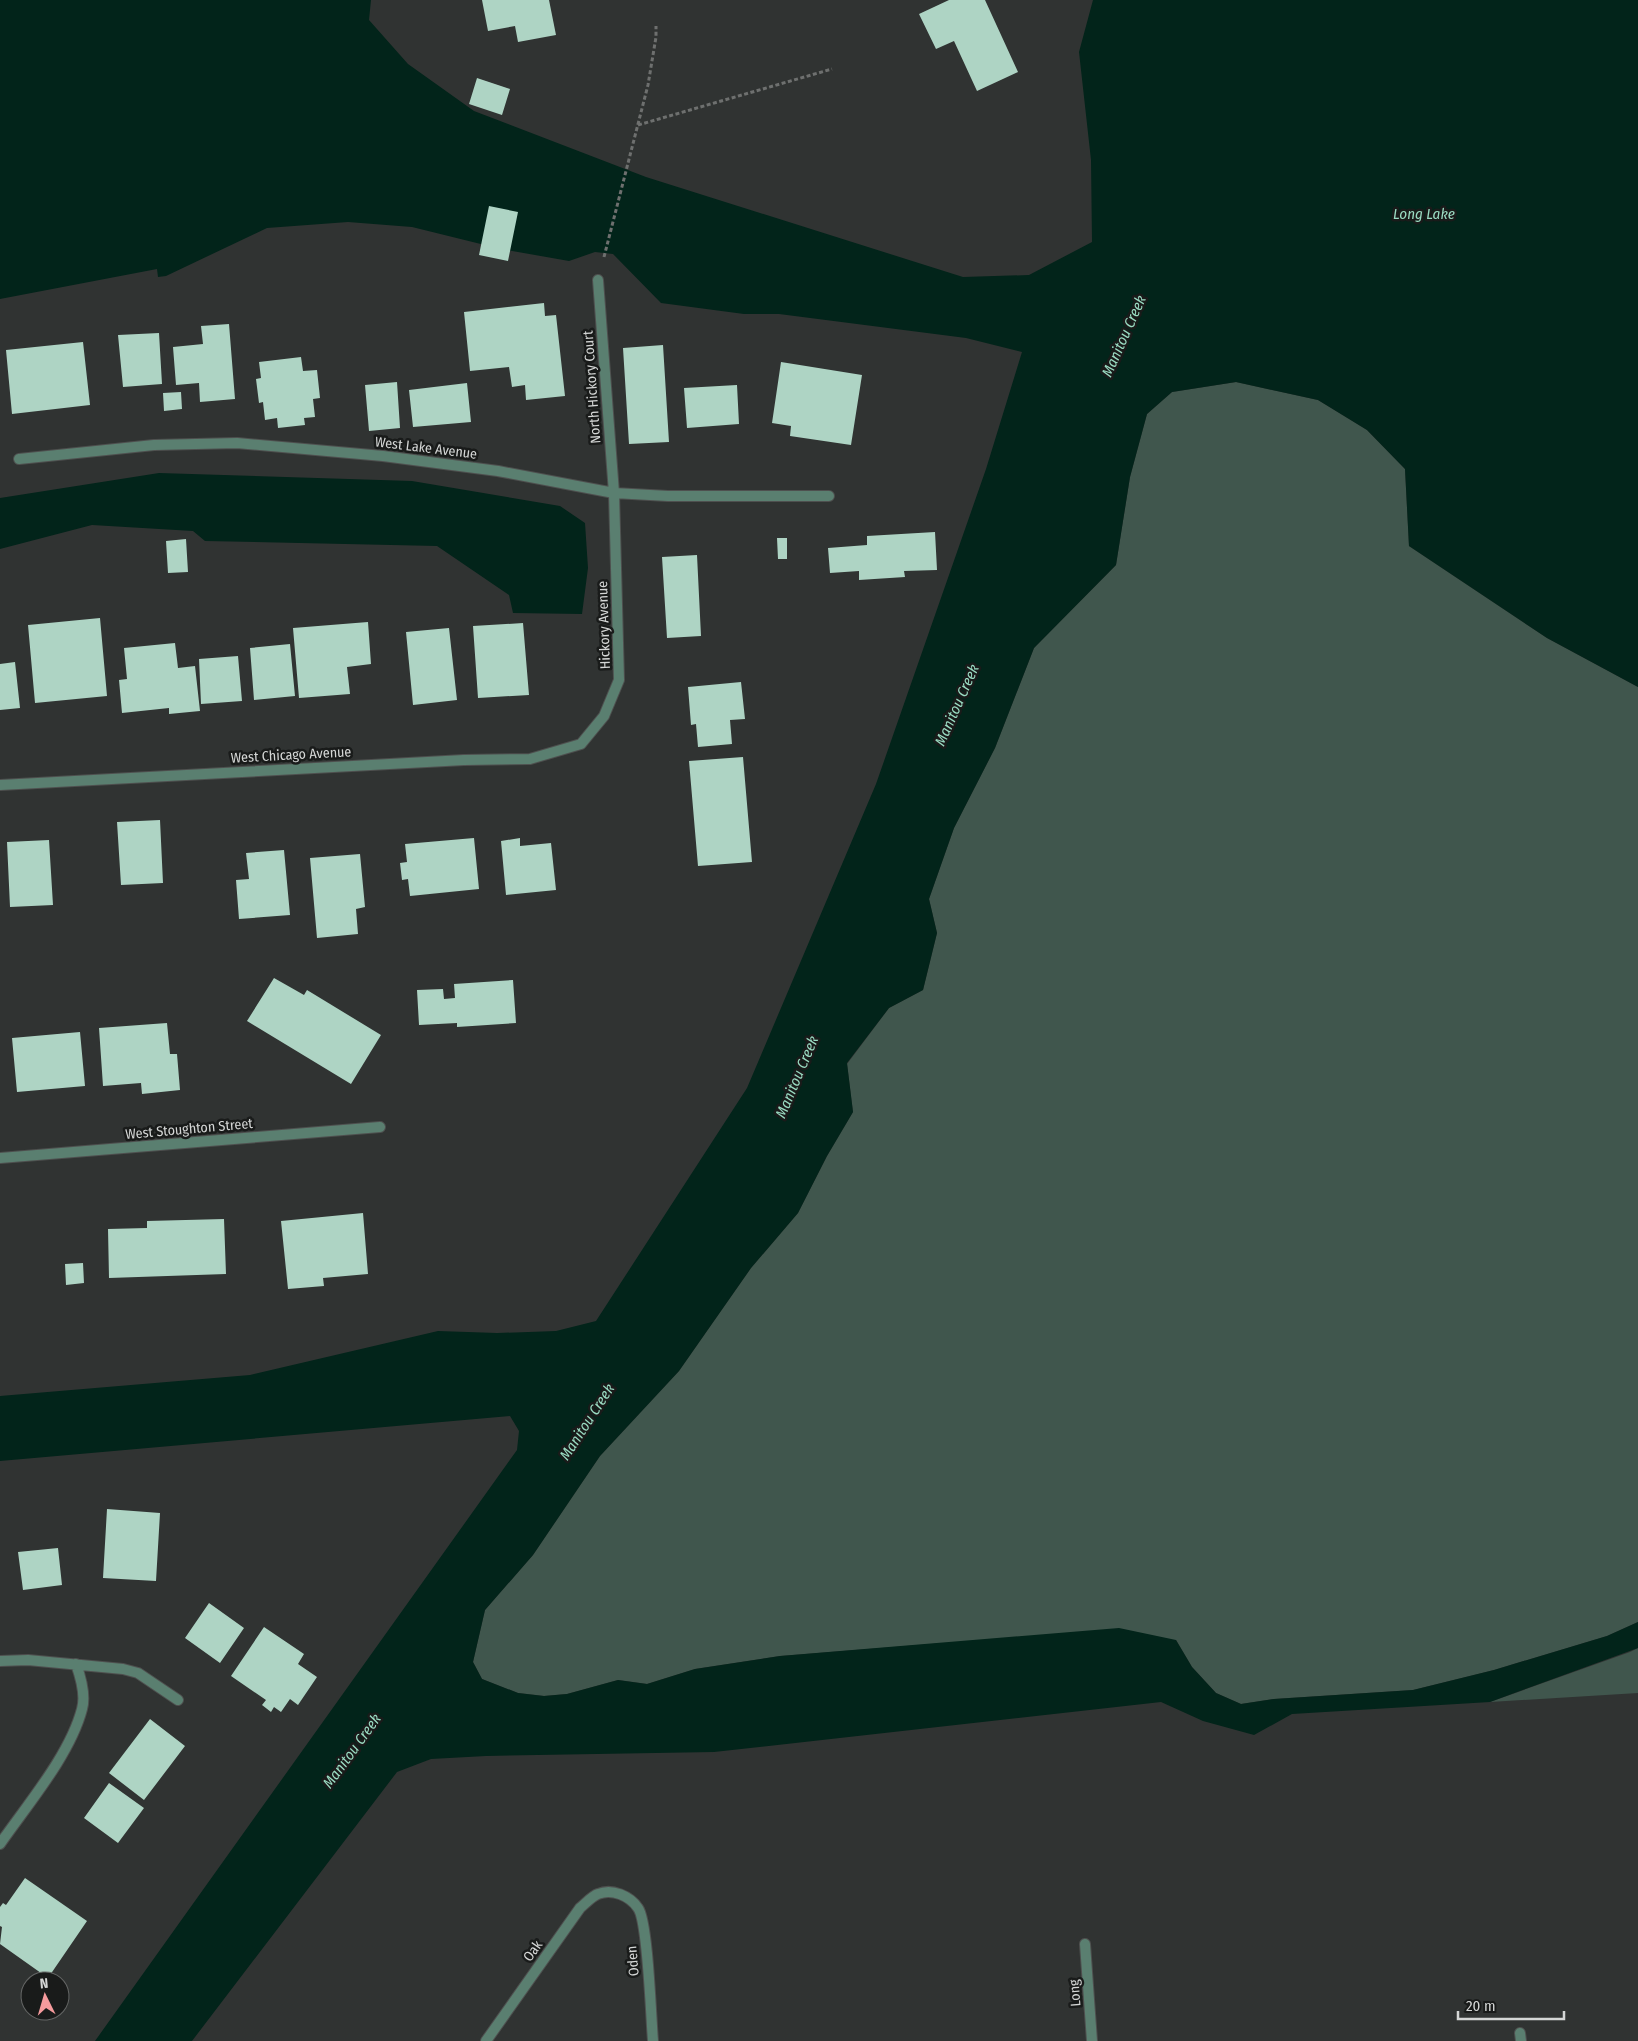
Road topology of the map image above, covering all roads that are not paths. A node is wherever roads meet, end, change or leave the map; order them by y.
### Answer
1 (598, 280) road end
2 (19, 459) dead end
3 (614, 493) junction
4 (829, 496) dead end
5 (581, 744) joint
6 (0, 785) edge
7 (380, 1127) dead end
8 (0, 1158) edge
9 (0, 1662) edge
10 (76, 1664) junction
11 (178, 1700) dead end
12 (0, 1844) edge
13 (614, 1892) joint
14 (1085, 1944) dead end
15 (486, 2041) edge
16 (653, 2041) edge
17 (1092, 2041) edge

1 - 3 street, North Hickory Court
2 - 3 street, West Lake Avenue
3 - 4 street, West Lake Avenue
3 - 5 street, Hickory Avenue
5 - 6 street, West Chicago Avenue
7 - 8 street, West Stoughton Street
9 - 10 street
10 - 11 street
10 - 12 street
13 - 15 street, Oak
13 - 16 street, Oden
14 - 17 street, Long

